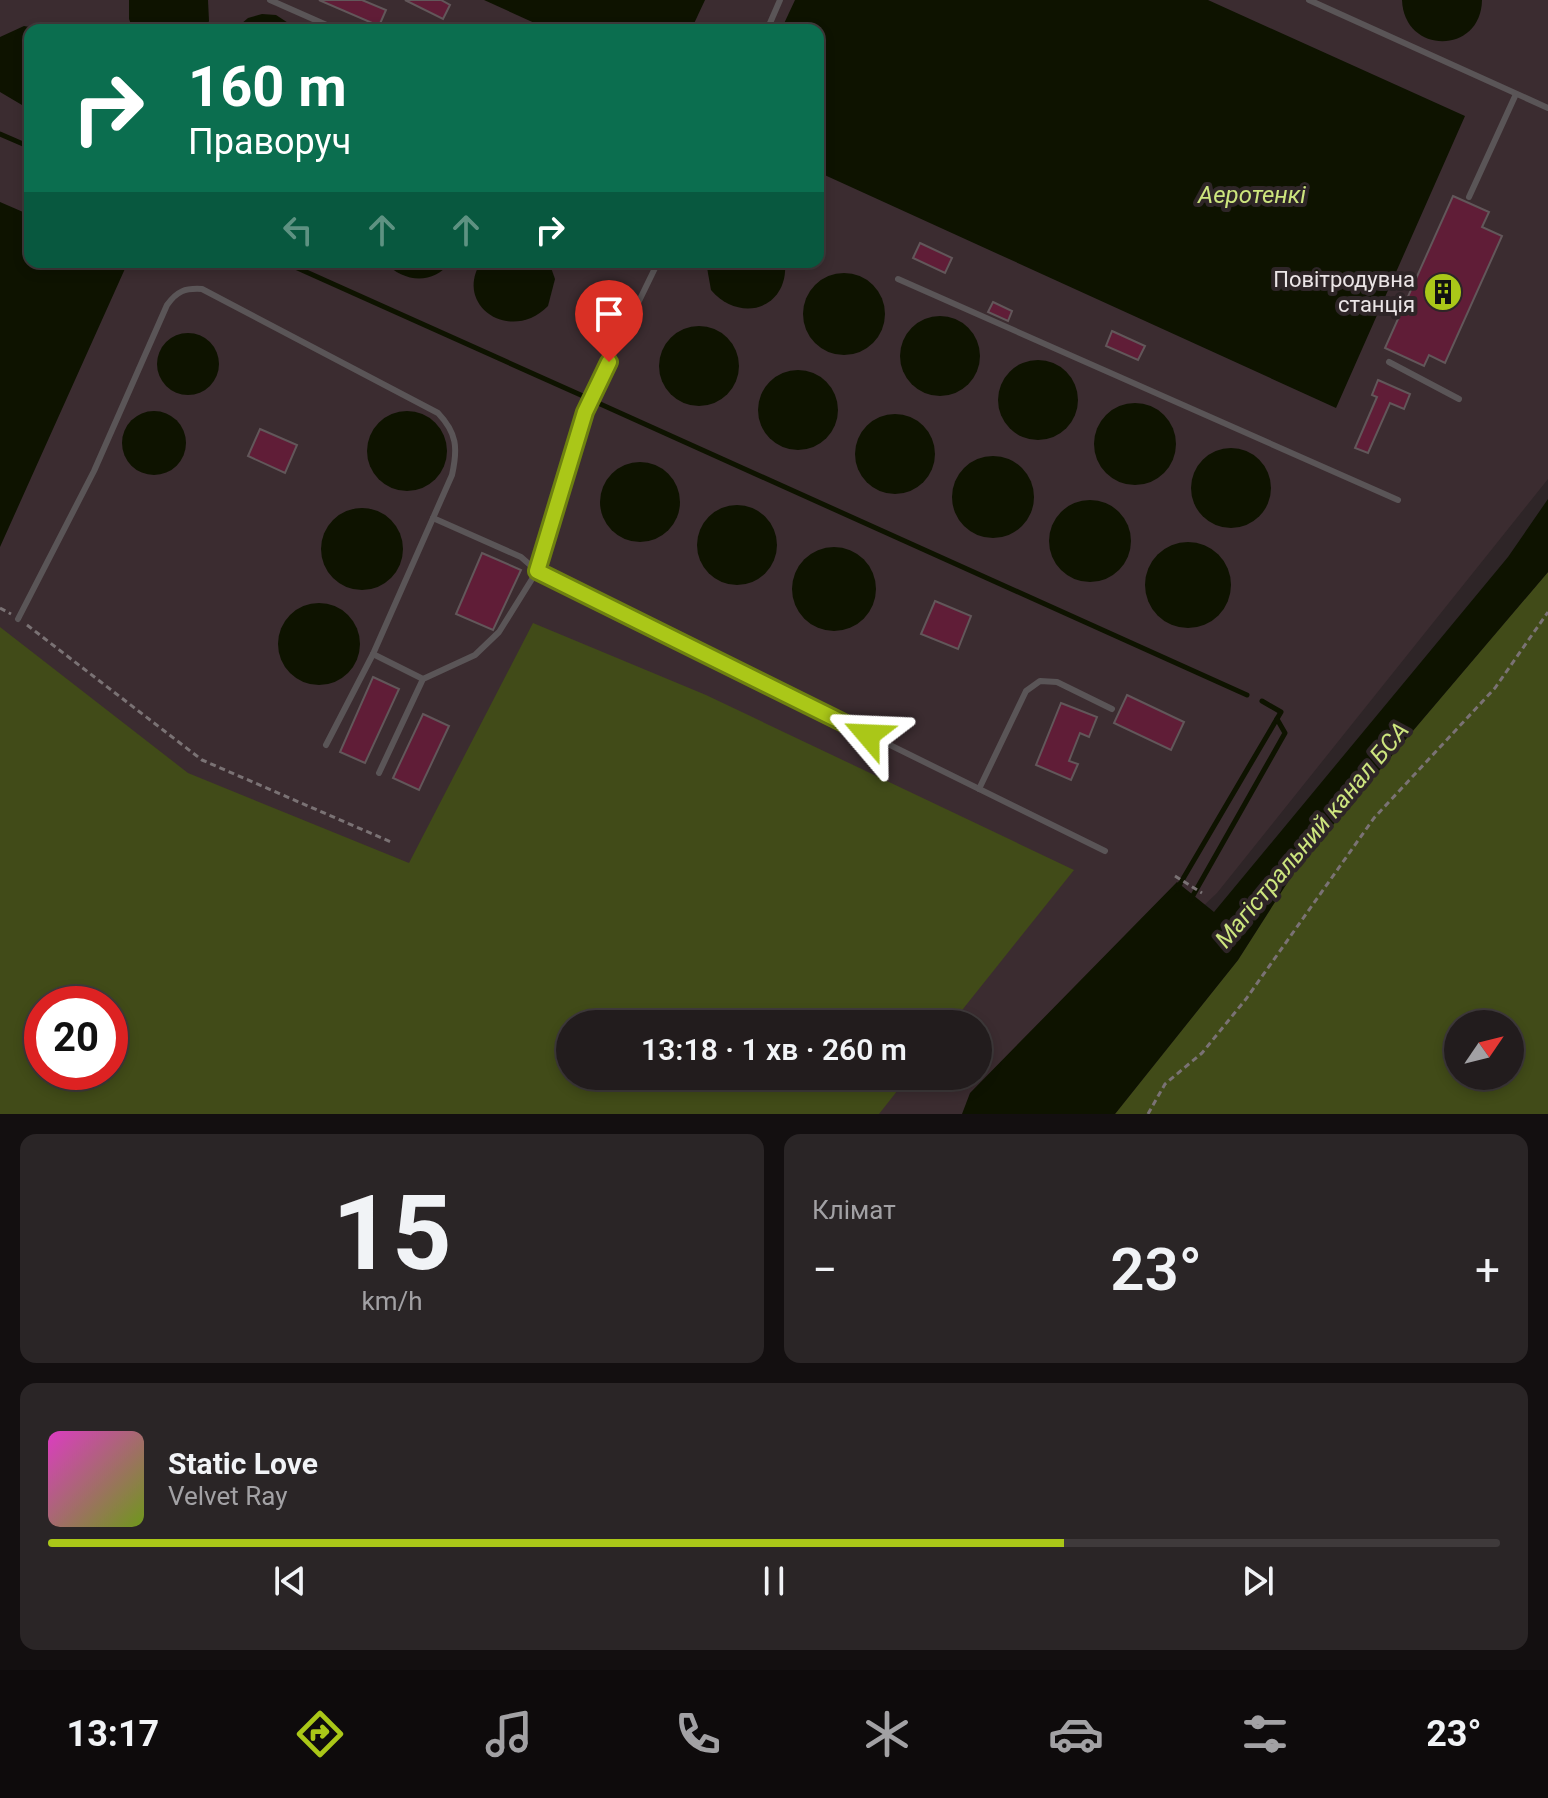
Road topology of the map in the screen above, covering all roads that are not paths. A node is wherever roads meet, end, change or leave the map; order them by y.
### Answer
1 (270, 0) edge
2 (780, 0) edge
3 (1309, 0) edge
4 (324, 24) edge
5 (770, 24) edge
6 (1516, 94) junction
7 (1548, 108) edge
8 (1469, 197) dead end
9 (655, 268) edge
10 (898, 279) dead end
11 (1389, 362) dead end
12 (1459, 399) dead end
13 (1398, 500) dead end
14 (433, 518) junction
15 (537, 571) junction
16 (18, 619) road end
17 (373, 654) junction
18 (423, 679) junction
19 (1112, 709) dead end
20 (326, 745) dead end
21 (379, 773) dead end
22 (979, 789) junction
23 (1105, 851) dead end

1 - 4 lane
2 - 5 lane
3 - 6 lane
6 - 7 lane
6 - 8 lane
9 - 15 lane
10 - 13 lane
11 - 12 lane
14 - 15 lane
14 - 16 lane
14 - 17 lane
15 - 18 lane
15 - 22 lane
17 - 18 lane
17 - 20 lane
18 - 21 lane
19 - 22 lane
22 - 23 lane

